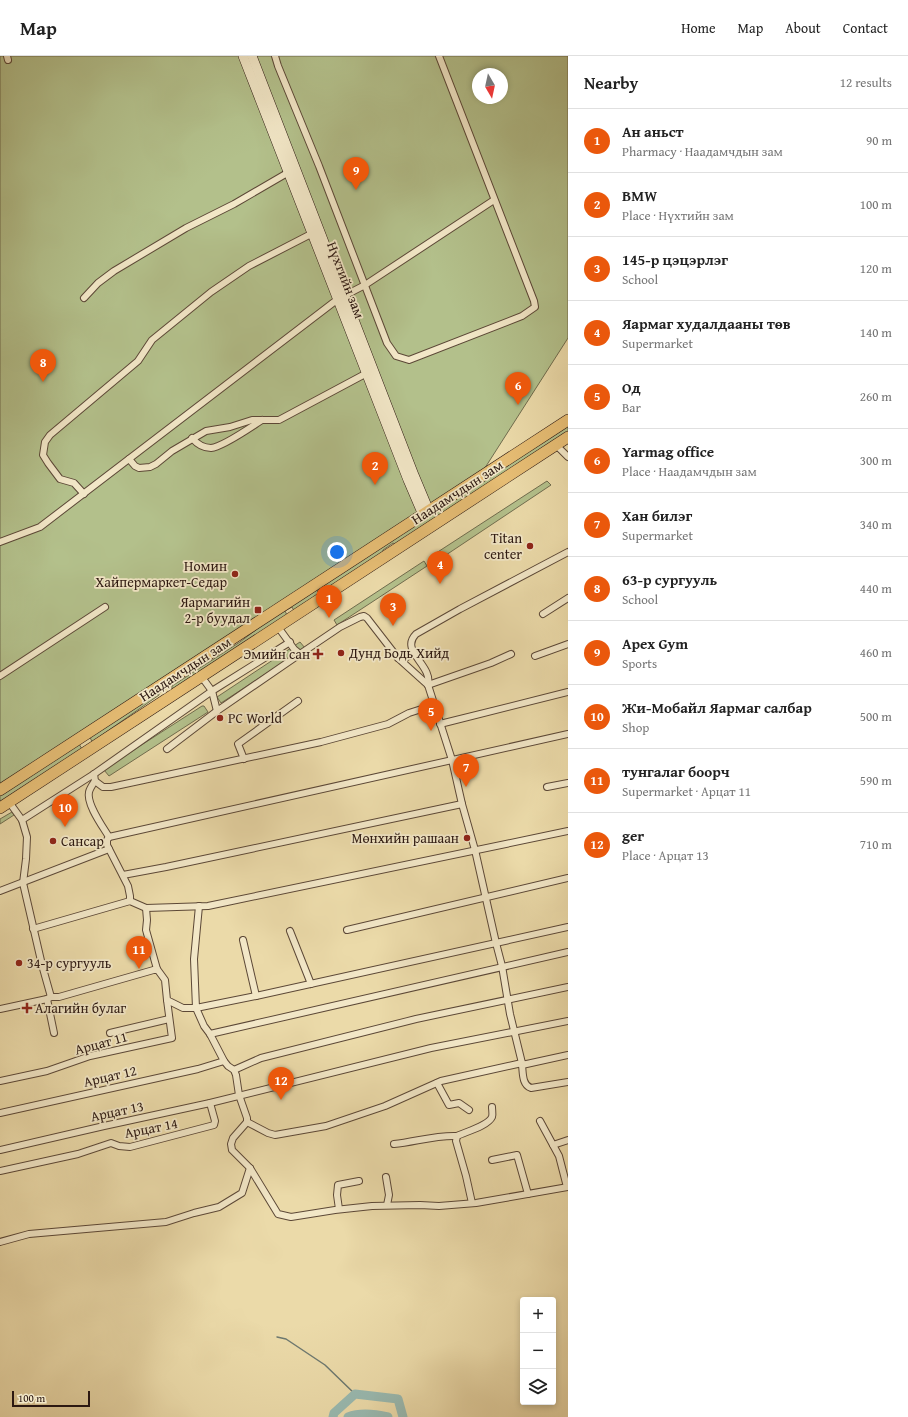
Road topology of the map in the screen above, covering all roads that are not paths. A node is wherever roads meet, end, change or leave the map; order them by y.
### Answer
1 (243, 56) edge
2 (252, 56) edge
3 (276, 56) edge
4 (439, 56) edge
5 (288, 172) junction
6 (494, 200) junction
7 (313, 233) junction
8 (365, 285) junction
9 (84, 298) dead end
10 (341, 298) junction
11 (367, 373) junction
12 (263, 419) junction
13 (568, 420) edge
14 (568, 437) edge
15 (192, 438) junction
16 (556, 445) junction
17 (568, 458) edge
18 (129, 459) junction
19 (84, 494) junction
20 (426, 513) junction
21 (384, 541) junction
22 (0, 542) edge
23 (392, 552) junction
24 (568, 552) edge
25 (319, 582) junction
26 (328, 594) junction
27 (568, 598) edge
28 (282, 606) junction
29 (105, 607) dead end
30 (543, 614) dead end
31 (291, 618) junction
32 (278, 627) junction
33 (290, 642) junction
34 (568, 644) edge
35 (414, 652) junction
36 (300, 654) junction
37 (511, 654) dead end
38 (536, 656) dead end
39 (398, 658) junction
40 (0, 676) edge
41 (201, 676) junction
42 (428, 685) junction
43 (161, 686) junction
44 (212, 691) junction
45 (568, 692) edge
46 (168, 697) junction
47 (298, 701) dead end
48 (434, 705) junction
49 (217, 710) junction
50 (440, 724) junction
51 (568, 734) edge
52 (167, 749) dead end
53 (244, 759) junction
54 (452, 760) junction
55 (94, 774) junction
56 (95, 781) junction
57 (568, 783) edge
58 (547, 787) dead end
59 (1, 789) edge
60 (462, 804) junction
61 (5, 805) edge
62 (22, 820) junction
63 (568, 831) edge
64 (109, 837) junction
65 (109, 849) junction
66 (475, 850) junction
67 (123, 875) junction
68 (568, 878) edge
69 (23, 883) junction
70 (0, 891) edge
71 (485, 897) junction
72 (130, 901) junction
73 (199, 906) junction
74 (146, 908) junction
75 (568, 927) edge
76 (33, 929) junction
77 (347, 930) dead end
78 (290, 931) dead end
79 (243, 940) dead end
80 (496, 943) junction
81 (568, 952) edge
82 (502, 966) junction
83 (157, 969) junction
84 (311, 984) junction
85 (568, 987) edge
86 (256, 996) junction
87 (49, 998) junction
88 (167, 1000) junction
89 (508, 1000) junction
90 (196, 1008) junction
91 (0, 1009) edge
92 (170, 1019) junction
93 (568, 1021) edge
94 (514, 1031) junction
95 (54, 1033) dead end
96 (110, 1033) dead end
97 (210, 1034) junction
98 (568, 1055) edge
99 (224, 1061) junction
100 (522, 1064) junction
101 (234, 1070) junction
102 (0, 1081) edge
103 (568, 1082) edge
104 (438, 1083) junction
105 (239, 1095) junction
106 (210, 1103) junction
107 (492, 1107) dead end
108 (470, 1110) dead end
109 (0, 1113) edge
110 (540, 1121) dead end
111 (247, 1122) junction
112 (457, 1136) junction
113 (568, 1140) edge
114 (394, 1144) dead end
115 (553, 1145) junction
116 (0, 1150) edge
117 (492, 1160) dead end
118 (250, 1168) junction
119 (0, 1171) edge
120 (386, 1177) dead end
121 (359, 1181) dead end
122 (567, 1187) edge
123 (528, 1194) junction
124 (472, 1203) junction
125 (387, 1205) junction
126 (338, 1209) junction
127 (0, 1242) edge

1 - 5 main road, Нүхтийн зам
2 - 10 main road, Нүхтийн зам
3 - 8 street
4 - 6 street
5 - 7 main road, Нүхтийн зам
5 - 9 street
6 - 8 street
6 - 8 street
7 - 10 main road, Нүхтийн зам
7 - 19 street
8 - 10 street
10 - 11 main road, Нүхтийн зам
10 - 18 street
10 - 20 main road, Нүхтийн зам
11 - 12 street
11 - 20 main road, Нүхтийн зам
12 - 15 street
12 - 15 street
13 - 20 highway, Наадамчдын зам
14 - 16 highway, Наадамчдын зам
15 - 18 street
16 - 17 street
16 - 23 highway, Наадамчдын зам
18 - 19 street
19 - 22 street
20 - 21 highway, Наадамчдын зам
21 - 23 highway
21 - 25 highway, Наадамчдын зам
23 - 26 highway, Наадамчдын зам
24 - 35 street
25 - 26 highway
25 - 28 highway, Наадамчдын зам
26 - 31 highway, Наадамчдын зам
27 - 30 street
28 - 31 highway
28 - 43 highway, Наадамчдын зам
29 - 40 street
31 - 32 highway, Наадамчдын зам
32 - 33 street
32 - 41 highway, Наадамчдын зам
33 - 36 street
33 - 44 street
34 - 38 street
35 - 39 street
35 - 42 street
36 - 39 street
36 - 49 street
37 - 42 street
39 - 42 street
41 - 44 street
41 - 46 highway, Наадамчдын зам
42 - 48 street
43 - 46 highway
43 - 59 highway, Наадамчдын зам
44 - 49 street
44 - 55 street
45 - 50 street
46 - 61 highway, Наадамчдын зам
47 - 53 street
48 - 50 street
48 - 53 street
49 - 52 street
50 - 54 street
51 - 54 street
53 - 56 street
54 - 60 street
54 - 64 street
55 - 56 street
55 - 62 street
56 - 64 street
57 - 58 street
60 - 66 street
60 - 67 street
61 - 62 street
62 - 69 street
63 - 66 street
64 - 65 street
65 - 67 street
65 - 69 street
66 - 71 street
66 - 73 street
67 - 72 street
68 - 71 street
69 - 70 street
69 - 76 street
71 - 77 street
71 - 80 street
72 - 74 street
72 - 76 street
73 - 74 street
73 - 90 street
74 - 83 street, Арцат 11
75 - 80 street
76 - 87 street
78 - 84 street
79 - 86 street
80 - 82 street
80 - 84 street
81 - 82 street
82 - 89 street
82 - 97 street
83 - 87 street
83 - 88 street, Арцат 11
84 - 86 street
85 - 89 street
86 - 90 street
87 - 91 street
87 - 95 street
88 - 90 street
88 - 92 street, Арцат 11
89 - 94 street
89 - 101 street
90 - 97 street
92 - 96 street
92 - 102 street, Арцат 11
93 - 94 street, Арцат 13
94 - 100 street
94 - 105 street, Арцат 13
97 - 99 street
98 - 100 street
99 - 101 street
99 - 109 street, Арцат 12
100 - 103 street
100 - 104 street
101 - 105 street
104 - 108 street
104 - 111 street
105 - 106 street, Арцат 13
105 - 111 street
106 - 116 street, Арцат 13
106 - 119 street, Арцат 14
107 - 112 street
110 - 115 street
111 - 118 street
112 - 114 street
112 - 124 street
113 - 115 street
115 - 122 street
117 - 123 street
118 - 126 street
118 - 127 street
120 - 125 street
121 - 126 street
122 - 123 street
123 - 124 street
124 - 125 street
125 - 126 street

